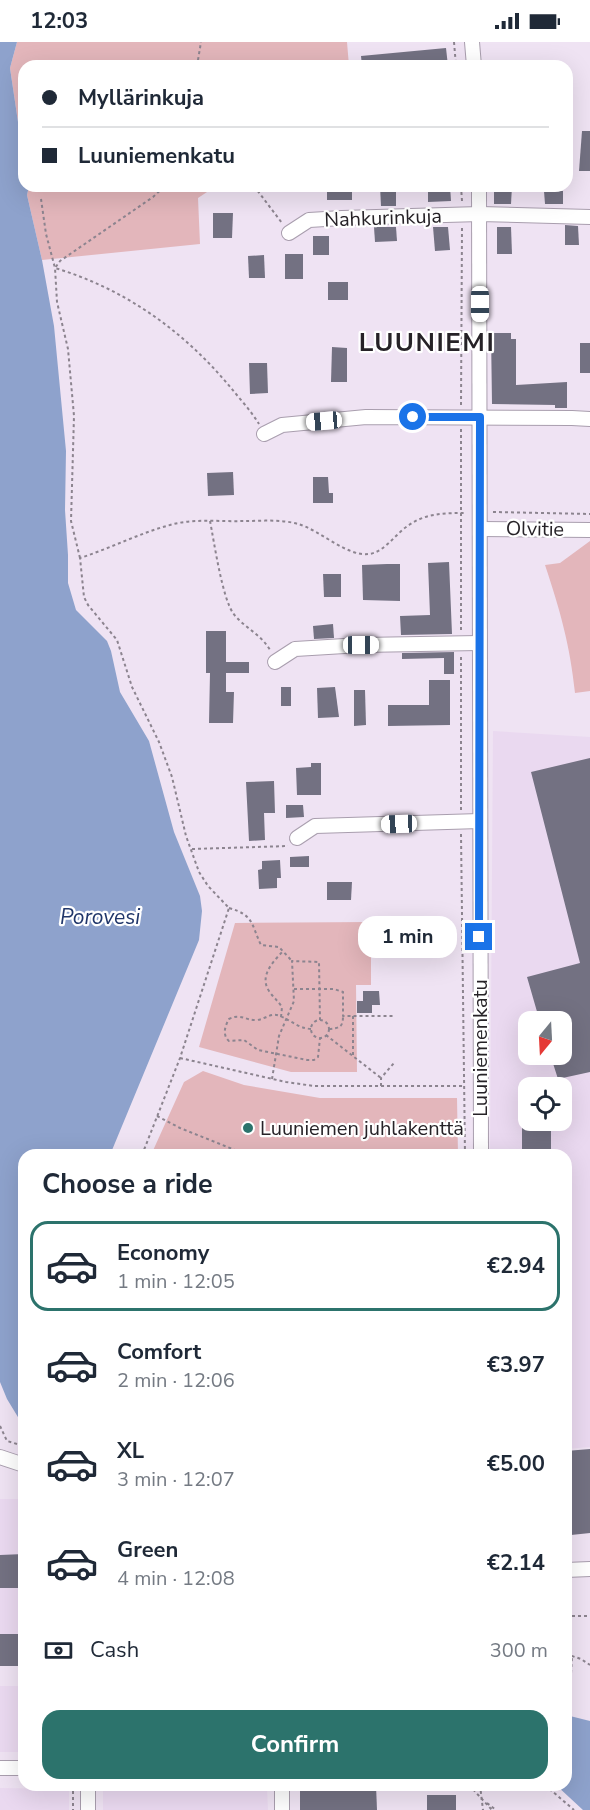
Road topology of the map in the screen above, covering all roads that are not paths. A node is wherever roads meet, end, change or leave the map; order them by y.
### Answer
1 (472, 42) edge
2 (474, 60) edge
3 (479, 192) edge
4 (480, 214) junction
5 (590, 218) edge
6 (289, 233) road end
7 (480, 417) junction
8 (590, 419) edge
9 (264, 435) road end
10 (480, 529) junction
11 (590, 530) edge
12 (479, 643) junction
13 (276, 662) road end
14 (480, 821) junction
15 (297, 838) road end
16 (481, 1149) edge
17 (0, 1457) edge
18 (18, 1463) edge
19 (590, 1569) edge
20 (572, 1570) edge
21 (0, 1768) edge
22 (18, 1768) edge
23 (88, 1791) edge
24 (282, 1791) edge
25 (88, 1810) edge
26 (282, 1810) edge

1 - 2 street
3 - 4 street, Luuniemenkatu
4 - 5 street, Nahkurinkuja
4 - 6 street, Nahkurinkuja
4 - 7 street, Luuniemenkatu
7 - 8 street
7 - 9 street
7 - 10 street, Luuniemenkatu
10 - 11 street, Olvitie
10 - 12 street, Luuniemenkatu
12 - 13 street
12 - 14 street, Luuniemenkatu
14 - 15 street
14 - 16 street, Luuniemenkatu
17 - 18 street
19 - 20 street
21 - 22 street
23 - 25 street
24 - 26 street

